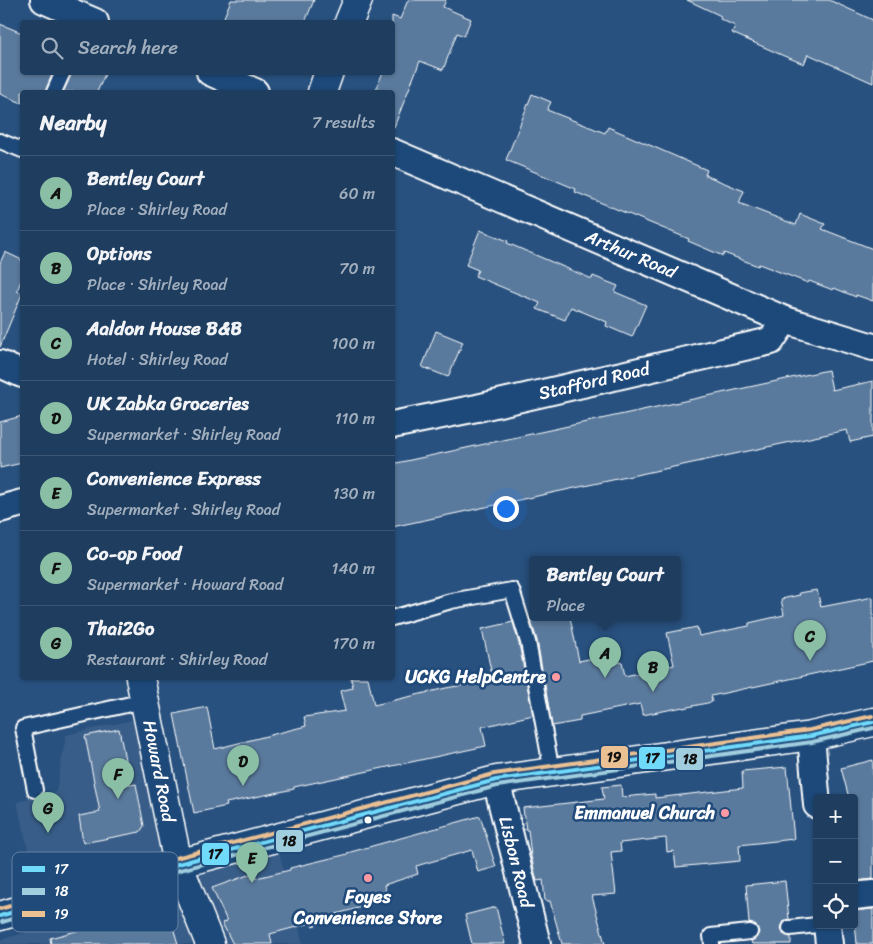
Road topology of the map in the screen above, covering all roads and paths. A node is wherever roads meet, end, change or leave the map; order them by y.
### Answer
1 (44, 0) edge
2 (358, 0) edge
3 (86, 20) edge
4 (350, 20) edge
5 (62, 75) edge
6 (217, 75) edge
7 (329, 75) edge
8 (55, 90) edge
9 (250, 90) edge
10 (323, 90) edge
11 (0, 141) edge
12 (20, 150) edge
13 (395, 153) edge
14 (785, 320) junction
15 (873, 347) edge
16 (0, 364) edge
17 (20, 373) edge
18 (395, 424) edge
19 (20, 504) edge
20 (0, 509) edge
21 (395, 617) edge
22 (142, 689) edge
23 (873, 722) edge
24 (811, 736) junction
25 (552, 772) junction
26 (496, 780) junction
27 (35, 790) dead end
28 (816, 794) edge
29 (176, 852) edge
30 (178, 864) joint
31 (873, 894) edge
32 (858, 896) edge
33 (12, 912) edge
34 (0, 916) edge
35 (813, 925) edge
36 (790, 928) dead end
37 (827, 929) edge
38 (750, 932) dead end
39 (210, 944) edge
40 (537, 944) edge
41 (712, 944) edge
42 (829, 944) edge

1 - 3 street
2 - 4 main road
5 - 8 lane
6 - 9 street
7 - 10 main road
11 - 12 lane
13 - 14 street, Arthur Road
14 - 15 street, Arthur Road
14 - 18 street, Stafford Road
16 - 17 street
19 - 20 street
21 - 25 lane
22 - 27 lane
22 - 29 main road, Howard Road
23 - 24 main road
24 - 25 main road
24 - 28 street
25 - 26 main road
26 - 30 main road
26 - 40 street, Lisbon Road
30 - 39 main road, Howard Road
31 - 32 street
33 - 34 main road
35 - 36 lane
37 - 42 street
38 - 41 lane

